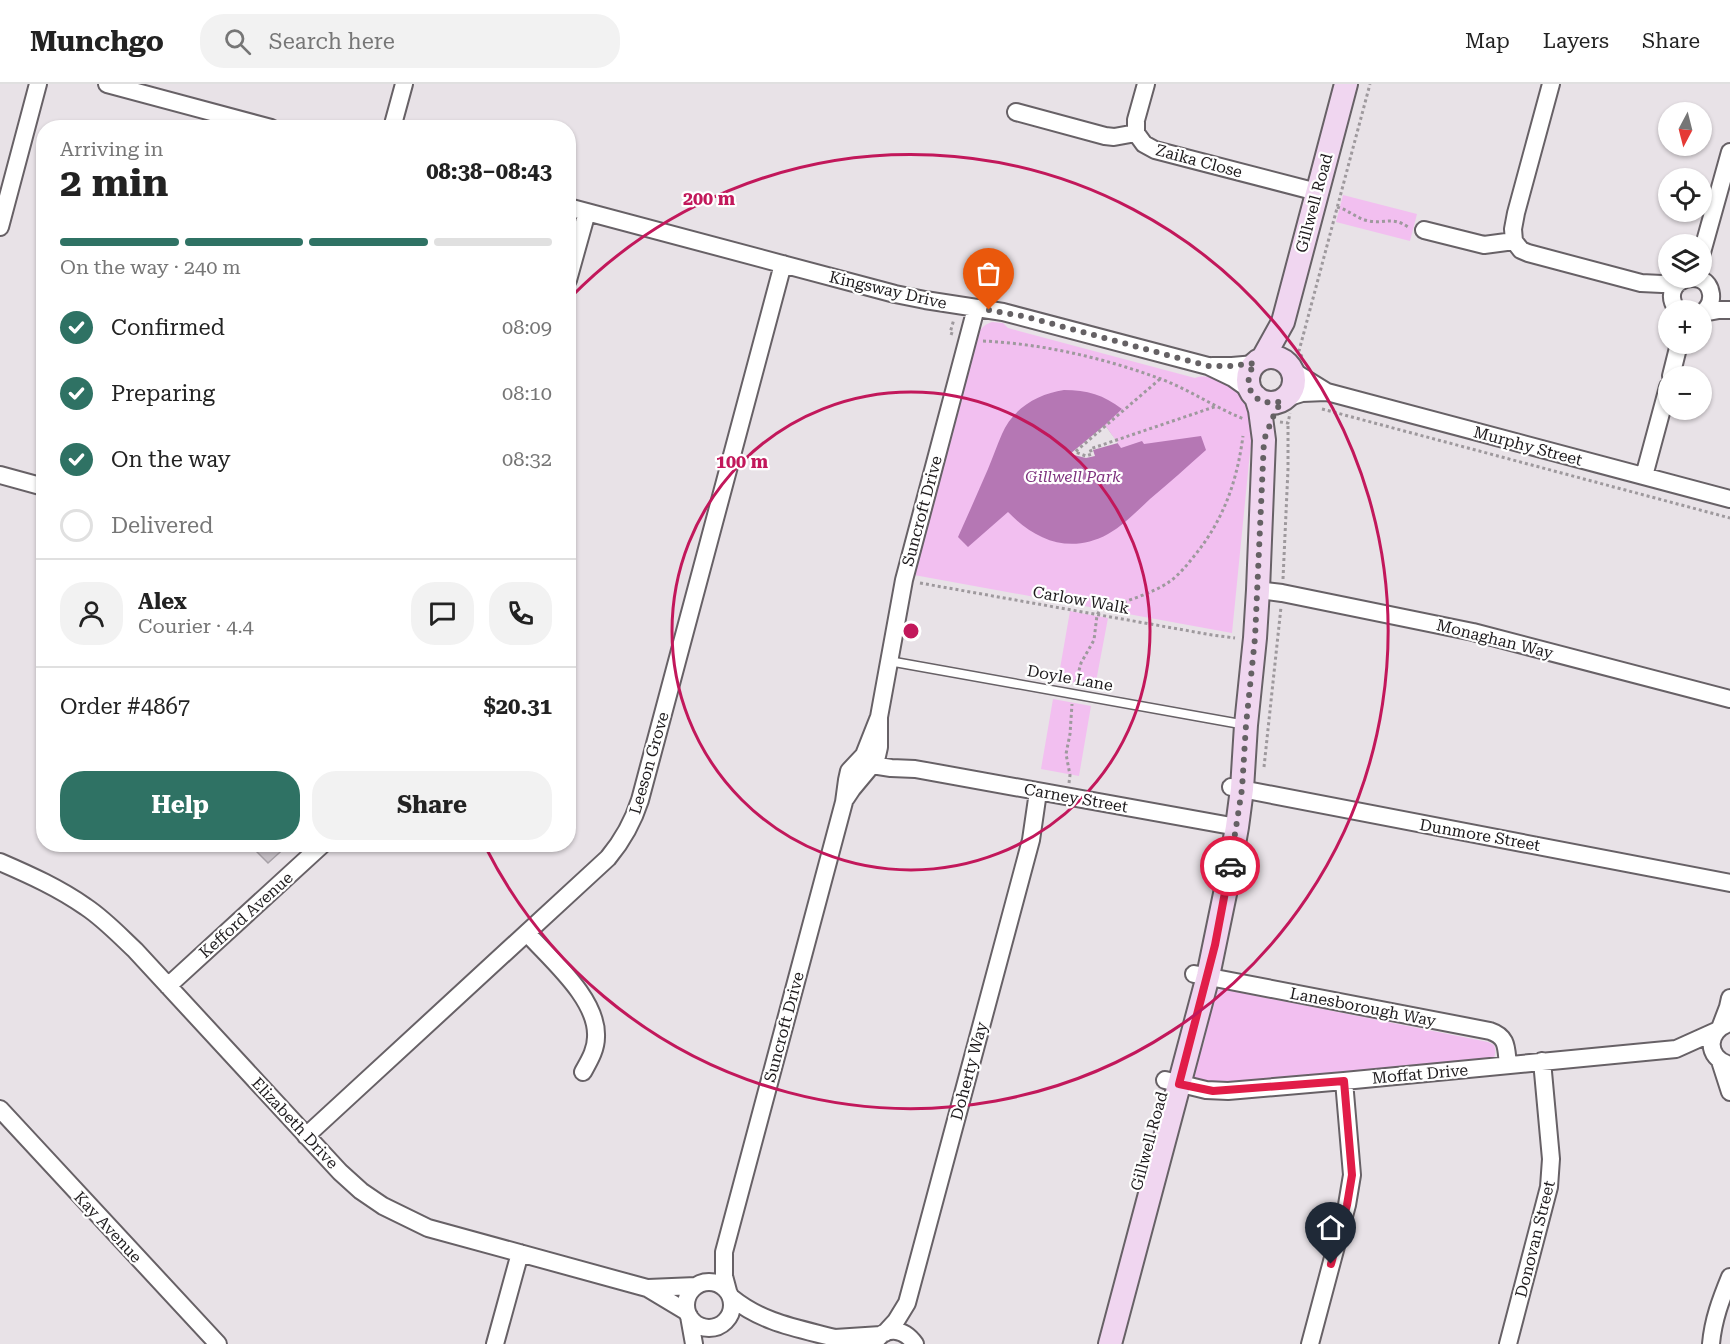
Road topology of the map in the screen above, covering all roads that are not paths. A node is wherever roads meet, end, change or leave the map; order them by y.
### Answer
1 (38, 84) edge
2 (107, 84) edge
3 (404, 84) edge
4 (1146, 84) edge
5 (1346, 84) edge
6 (1551, 84) edge
7 (1016, 112) dead end
8 (241, 120) edge
9 (394, 120) edge
10 (1136, 133) junction
11 (1730, 152) edge
12 (1317, 192) junction
13 (576, 209) edge
14 (587, 212) junction
15 (0, 227) edge
16 (1418, 231) road end
17 (1708, 234) edge
18 (1514, 241) junction
19 (576, 251) edge
20 (783, 264) junction
21 (1641, 283) junction
22 (1658, 284) edge
23 (1709, 288) edge
24 (1666, 300) edge
25 (1730, 303) edge
26 (976, 308) junction
27 (1730, 310) edge
28 (1712, 312) edge
29 (1283, 322) junction
30 (1259, 361) junction
31 (1295, 365) junction
32 (1208, 366) junction
33 (1320, 393) junction
34 (1253, 394) junction
35 (1288, 403) junction
36 (1659, 420) edge
37 (1261, 426) junction
38 (0, 475) edge
39 (1644, 476) junction
40 (36, 485) edge
41 (1730, 499) edge
42 (1258, 590) junction
43 (889, 660) junction
44 (1730, 699) edge
45 (1246, 725) junction
46 (871, 758) junction
47 (1236, 788) junction
48 (1044, 793) junction
49 (1230, 826) junction
50 (314, 852) edge
51 (0, 862) edge
52 (1730, 883) edge
53 (527, 933) junction
54 (1201, 975) junction
55 (168, 986) junction
56 (1730, 998) edge
57 (1722, 1027) edge
58 (1676, 1049) junction
59 (1542, 1061) junction
60 (1722, 1061) edge
61 (1508, 1065) junction
62 (583, 1072) dead end
63 (1344, 1081) junction
64 (1172, 1082) junction
65 (1730, 1092) edge
66 (0, 1109) edge
67 (306, 1136) junction
68 (724, 1252) junction
69 (520, 1253) junction
70 (1730, 1277) edge
71 (699, 1284) junction
72 (647, 1288) junction
73 (730, 1295) junction
74 (907, 1303) junction
75 (688, 1314) junction
76 (766, 1320) junction
77 (722, 1323) junction
78 (880, 1337) edge
79 (840, 1341) edge
80 (915, 1343) edge
81 (218, 1344) edge
82 (495, 1344) edge
83 (694, 1344) edge
84 (705, 1344) edge
85 (1095, 1344) edge
86 (1110, 1344) edge
87 (1310, 1344) edge
88 (1508, 1344) edge
89 (1711, 1344) edge

1 - 15 street
2 - 8 street
3 - 9 street
4 - 10 street
5 - 12 street, Gillwell Road
6 - 18 street
7 - 10 street, Zaika Close
10 - 12 street, Zaika Close
11 - 17 street
12 - 29 street, Gillwell Road
13 - 14 street, Kingsway Drive
14 - 19 street
14 - 20 street, Kingsway Drive
16 - 18 street
18 - 21 street
20 - 26 street, Kingsway Drive
20 - 53 street, Leeson Grove
21 - 22 street
21 - 24 street
23 - 25 street
26 - 32 street, Kingsway Drive
26 - 43 street, Suncroft Drive
27 - 28 street
29 - 30 street, Gillwell Road
29 - 31 street, Gillwell Road
30 - 31 street
30 - 32 street, Kingsway Drive
30 - 34 street
31 - 33 street, Murphy Street
31 - 35 street
32 - 34 street, Kingsway Drive
33 - 35 street, Murphy Street
33 - 39 street, Murphy Street
34 - 35 street
34 - 37 street, Gillwell Road
35 - 37 street, Gillwell Road
36 - 39 street
37 - 42 street, Gillwell Road
38 - 40 street
39 - 41 street, Murphy Street
42 - 44 street, Monaghan Way
42 - 45 street, Gillwell Road
43 - 45 lane, Doyle Lane
43 - 46 street, Suncroft Drive
45 - 47 street, Gillwell Road
46 - 48 street, Carney Street
46 - 68 street, Suncroft Drive
47 - 49 street, Gillwell Road
47 - 52 street, Dunmore Street
48 - 49 street, Carney Street
48 - 74 street, Doherty Way
49 - 54 street, Gillwell Road
50 - 55 street, Kefford Avenue
51 - 55 street, Elizabeth Drive
53 - 62 street
53 - 67 street, Leeson Grove
54 - 61 street, Lanesborough Way
54 - 64 street, Gillwell Road
55 - 67 street, Elizabeth Drive
56 - 57 street
57 - 58 street, Moffat Drive
57 - 60 street
58 - 59 street, Moffat Drive
58 - 60 street, Moffat Drive
59 - 61 street, Moffat Drive
59 - 88 street, Donovan Street
60 - 65 street
61 - 63 street, Moffat Drive
63 - 64 street, Moffat Drive
63 - 87 street
64 - 85 street, Gillwell Road
64 - 86 street, Gillwell Road
66 - 81 street, Kay Avenue
67 - 69 street, Elizabeth Drive
68 - 71 street, Suncroft Drive
68 - 73 street, Suncroft Drive
69 - 72 street, Elizabeth Drive
69 - 82 street
70 - 89 street
71 - 72 street, Elizabeth Drive
71 - 73 street
71 - 75 street
72 - 75 street, Elizabeth Drive
73 - 76 street
73 - 77 street
74 - 78 street, Doherty Way
74 - 80 street, Doherty Way
75 - 77 street
75 - 83 street
76 - 77 street
76 - 79 street
77 - 84 street
78 - 79 street
78 - 80 street

